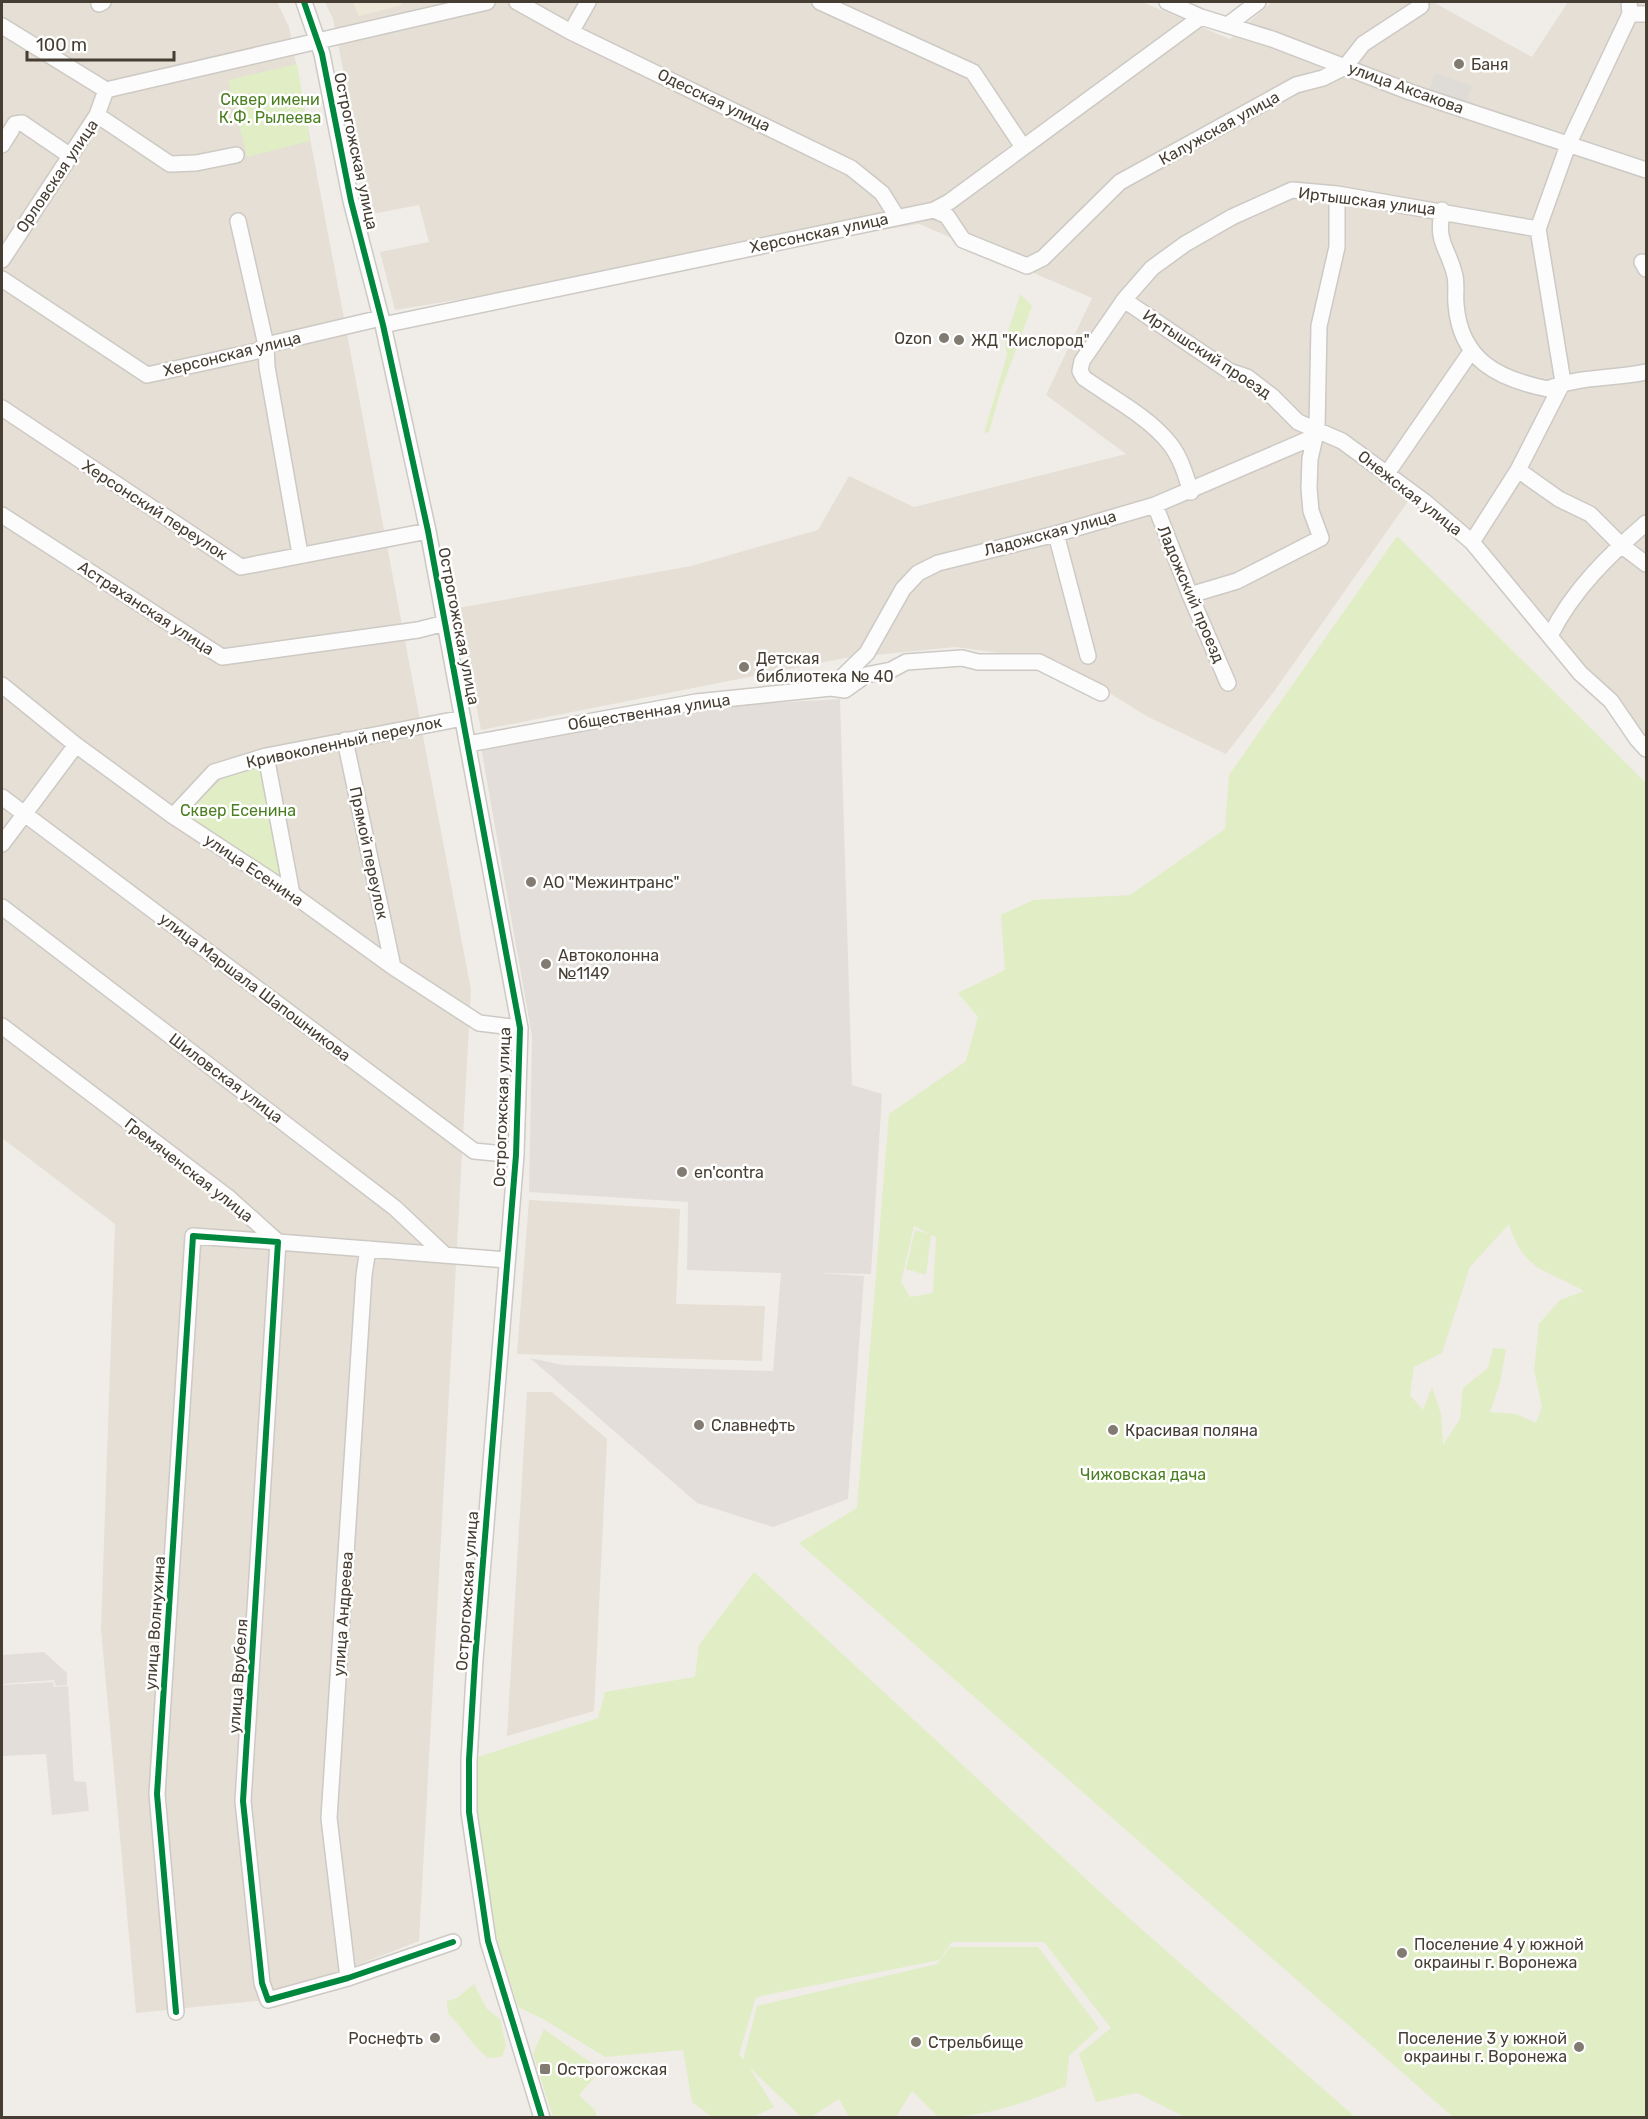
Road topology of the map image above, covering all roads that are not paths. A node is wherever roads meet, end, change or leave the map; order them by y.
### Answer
1 (304, 2) edge
2 (488, 2) edge
3 (517, 2) edge
4 (588, 2) edge
5 (820, 2) edge
6 (1167, 2) edge
7 (1258, 2) edge
8 (1420, 6) dead end
9 (440, 7) edge
10 (1629, 8) edge
11 (1647, 14) edge
12 (1201, 17) junction
13 (1229, 24) junction
14 (2, 26) edge
15 (571, 32) junction
16 (319, 41) junction
17 (1345, 67) junction
18 (106, 90) junction
19 (98, 115) junction
20 (2, 145) edge
21 (1568, 145) junction
22 (1023, 147) junction
23 (69, 155) junction
24 (236, 155) dead end
25 (1647, 170) edge
26 (1337, 194) junction
27 (934, 210) junction
28 (1442, 210) junction
29 (897, 217) junction
30 (238, 220) dead end
31 (1538, 229) junction
32 (2, 260) edge
33 (2, 279) edge
34 (1124, 300) junction
35 (382, 321) junction
36 (267, 345) junction
37 (1470, 353) junction
38 (1646, 372) edge
39 (1563, 382) junction
40 (2, 408) edge
41 (1316, 432) junction
42 (1518, 470) junction
43 (1386, 475) junction
44 (1191, 492) junction
45 (1155, 505) junction
46 (2, 515) edge
47 (1647, 523) edge
48 (428, 531) junction
49 (1056, 534) junction
50 (1472, 542) junction
51 (1621, 545) junction
52 (300, 554) junction
53 (1647, 564) edge
54 (1190, 595) junction
55 (445, 623) junction
56 (1551, 634) junction
57 (1088, 656) dead end
58 (1228, 683) dead end
59 (2, 686) edge
60 (831, 688) junction
61 (1101, 693) dead end
62 (463, 718) junction
63 (345, 740) junction
64 (468, 744) junction
65 (76, 745) junction
66 (1647, 749) edge
67 (267, 756) junction
68 (2, 797) edge
69 (24, 814) junction
70 (173, 816) junction
71 (2, 843) edge
72 (291, 894) junction
73 (2, 907) edge
74 (393, 967) junction
75 (2, 1026) edge
76 (520, 1028) junction
77 (516, 1155) junction
78 (278, 1242) junction
79 (368, 1249) junction
80 (445, 1255) junction
81 (507, 1260) junction
82 (453, 1942) dead end
83 (348, 1978) junction
84 (176, 2012) dead end
85 (542, 2118) edge

1 - 16 street, Острогожская улица
2 - 9 street
3 - 15 street, Одесская улица
4 - 15 street
5 - 22 street
6 - 12 street, улица Аксакова
7 - 13 street
8 - 17 street, Калужская улица
9 - 16 street
10 - 11 street
10 - 21 street
12 - 13 street, улица Аксакова
12 - 22 street, Херсонская улица
13 - 17 street, улица Аксакова
14 - 18 street
15 - 29 street, Одесская улица
16 - 18 street
16 - 35 street, Острогожская улица
17 - 21 street, улица Аксакова
17 - 27 street, Калужская улица
18 - 19 street, Орловская улица
19 - 23 street, Орловская улица
19 - 24 street
20 - 23 street
21 - 25 street, улица Аксакова
21 - 31 street
22 - 27 street, Херсонская улица
23 - 32 street, Орловская улица
26 - 28 street, Иртышская улица
26 - 34 street, Иртышская улица
26 - 41 street
27 - 29 street, Херсонская улица
28 - 31 street, Иртышская улица
28 - 37 street
29 - 35 street, Херсонская улица
30 - 36 street
31 - 39 street
33 - 36 street, Херсонская улица
34 - 41 street, Иртышский проезд
34 - 44 street, Иртышская улица
35 - 36 street, Херсонская улица
35 - 48 street, Острогожская улица
36 - 52 street
37 - 39 street
37 - 43 street
38 - 39 street
39 - 42 street
40 - 52 street, Херсонский переулок
41 - 43 street, Онежская улица
41 - 44 street, Ладожская улица
41 - 54 street
42 - 50 street
42 - 51 street
43 - 50 street, Онежская улица
44 - 45 street, Ладожская улица
45 - 49 street, Ладожская улица
45 - 54 street, Ладожский проезд
46 - 55 street, Астраханская улица
47 - 51 street
48 - 52 street, Херсонский переулок
48 - 55 street, Острогожская улица
49 - 57 street
49 - 60 street, Ладожская улица
50 - 56 street, Онежская улица
51 - 53 street
51 - 56 street
54 - 58 street, Ладожский проезд
55 - 62 street, Острогожская улица
56 - 66 street, Онежская улица
59 - 65 street, улица Есенина
60 - 61 street, Общественная улица
60 - 64 street, Общественная улица
62 - 63 street, Кривоколенный переулок
62 - 64 street, Острогожская улица
63 - 67 street, Кривоколенный переулок
63 - 74 street, Прямой переулок
64 - 76 street, Острогожская улица
65 - 69 street
65 - 70 street, улица Есенина
67 - 70 street, Кривоколенный переулок
67 - 72 street
68 - 69 street, улица Маршала Шапошникова
69 - 71 street
69 - 77 street, улица Маршала Шапошникова
70 - 72 street, улица Есенина
72 - 74 street, улица Есенина
73 - 80 street, Шиловская улица
74 - 76 street, улица Есенина
75 - 78 street, Гремяченская улица
76 - 77 street, Острогожская улица
77 - 81 street, Острогожская улица
78 - 79 street
78 - 83 street, улица Врубеля
78 - 84 street, улица Волнухина
79 - 80 street
79 - 83 street, улица Андреева
80 - 81 street
81 - 85 street, Острогожская улица
82 - 83 street, улица Врубеля

